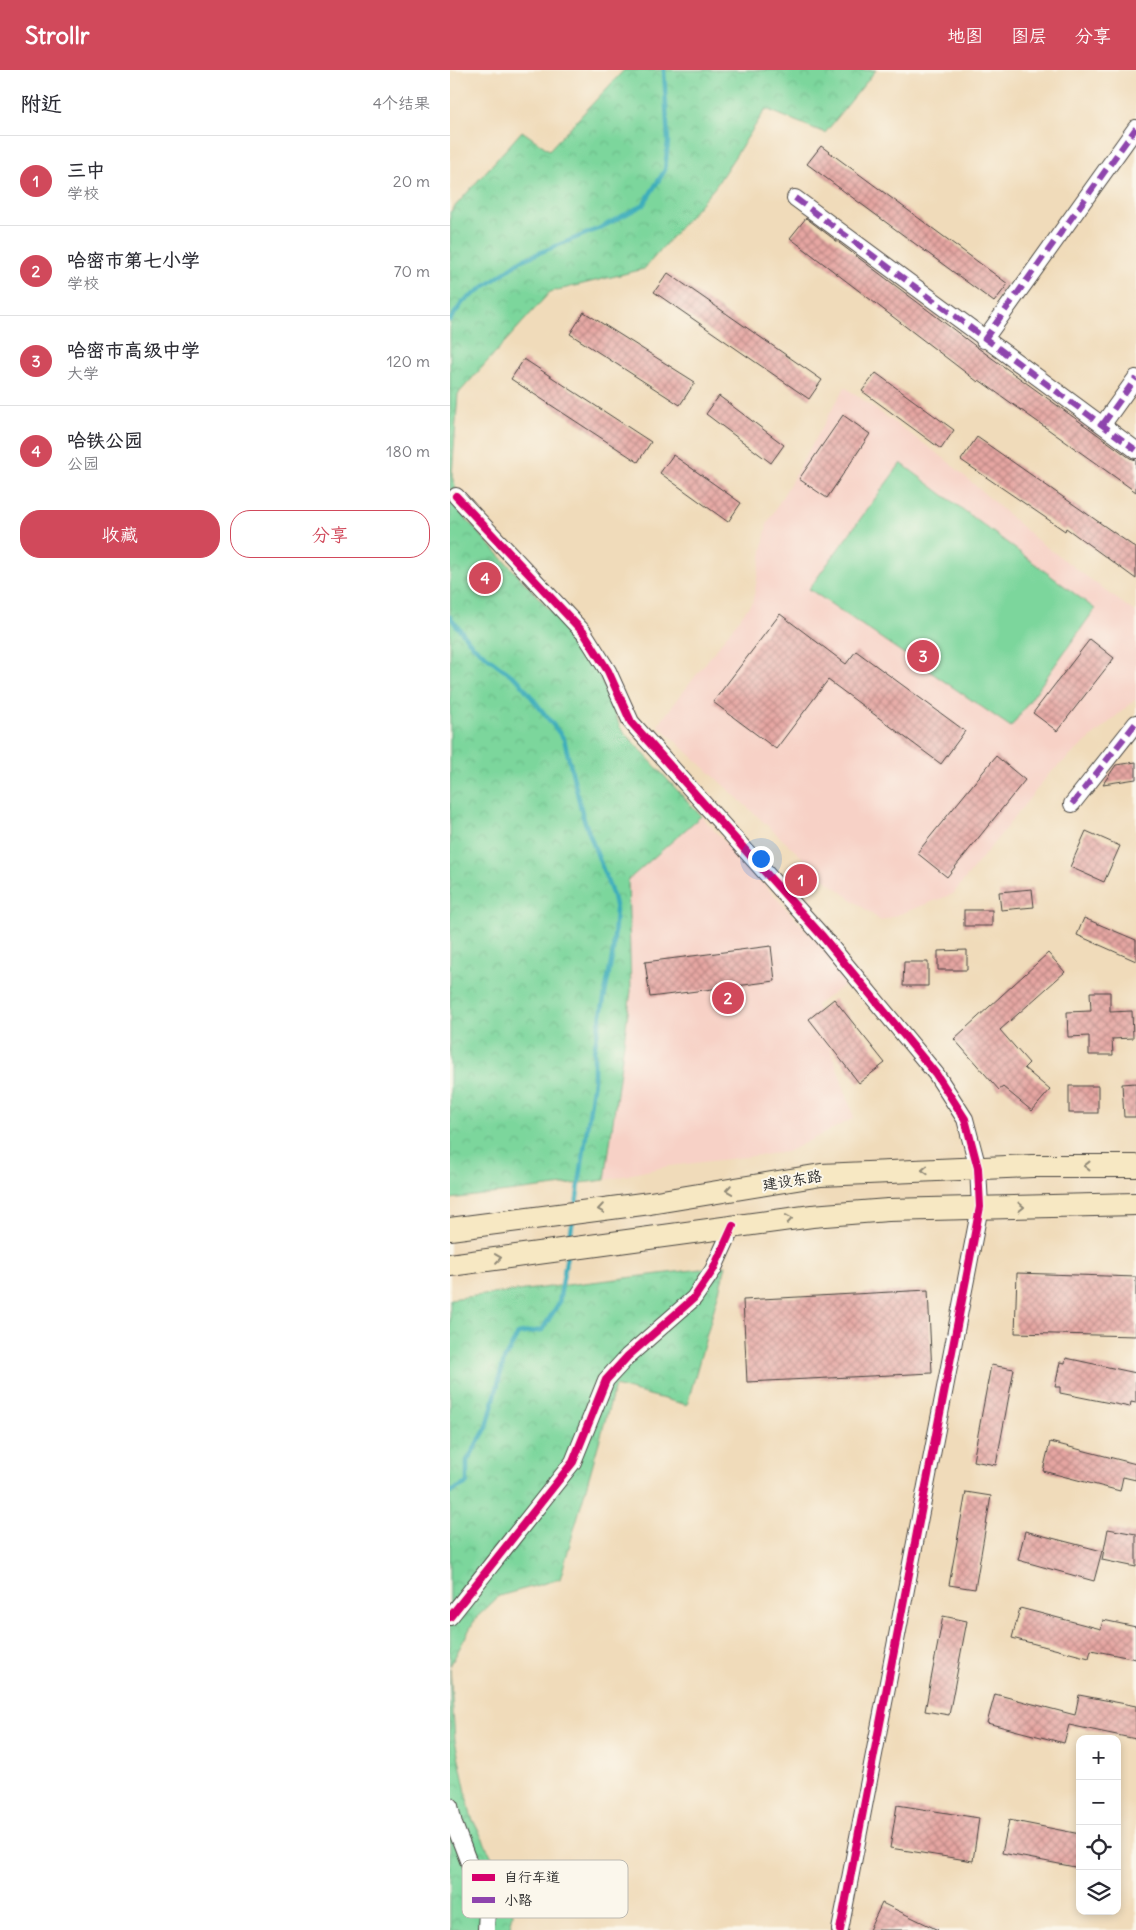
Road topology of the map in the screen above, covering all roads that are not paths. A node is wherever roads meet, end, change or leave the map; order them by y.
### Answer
1 (1136, 128) edge
2 (795, 198) dead end
3 (984, 340) dead end
4 (1136, 378) edge
5 (1102, 424) junction
6 (1136, 450) edge
7 (456, 496) dead end
8 (1136, 723) edge
9 (1072, 804) dead end
10 (1136, 1166) edge
11 (978, 1168) junction
12 (1136, 1204) edge
13 (980, 1208) junction
14 (733, 1226) junction
15 (450, 1230) edge
16 (450, 1265) edge
17 (450, 1617) edge
18 (450, 1806) edge
19 (468, 1860) edge
20 (840, 1930) edge

1 - 3 street
2 - 5 street
4 - 5 street
5 - 6 street
7 - 11 street
8 - 9 street
10 -> 11 main road, 建设东路
11 - 13 street
11 -> 15 main road, 建设东路
13 -> 12 main road
14 -> 13 main road
13 - 20 street
16 -> 14 main road
14 - 17 street
18 - 19 street

